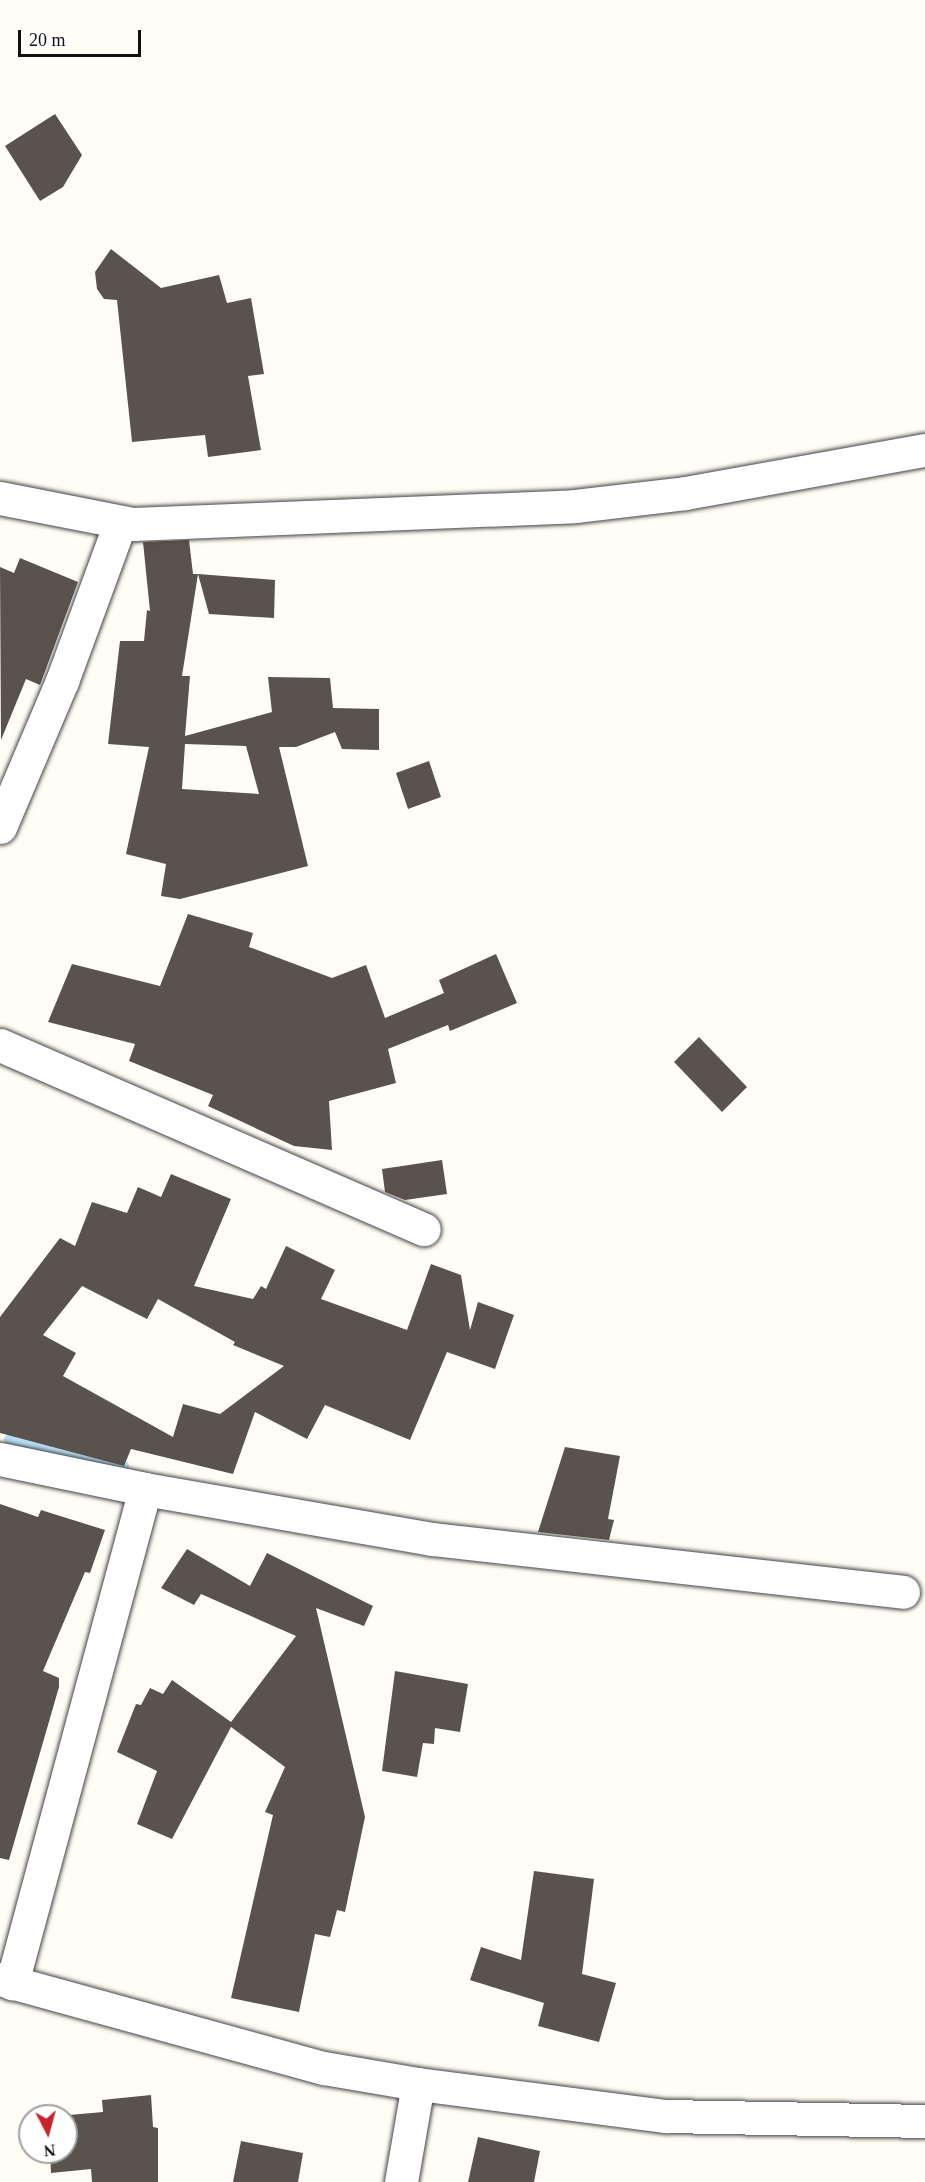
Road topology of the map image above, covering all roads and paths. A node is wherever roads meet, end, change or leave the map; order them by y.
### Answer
1 (925, 450) edge
2 (0, 498) edge
3 (120, 523) junction
4 (0, 827) edge
5 (0, 1045) edge
6 (424, 1229) dead end
7 (0, 1459) edge
8 (145, 1489) junction
9 (903, 1592) dead end
10 (6, 1981) edge
11 (418, 2084) junction
12 (925, 2121) edge
13 (401, 2182) edge

1 - 3 street
2 - 3 street
3 - 4 street
5 - 6 street
7 - 8 street
8 - 9 street
8 - 10 street
10 - 11 street
11 - 12 street
11 - 13 street

